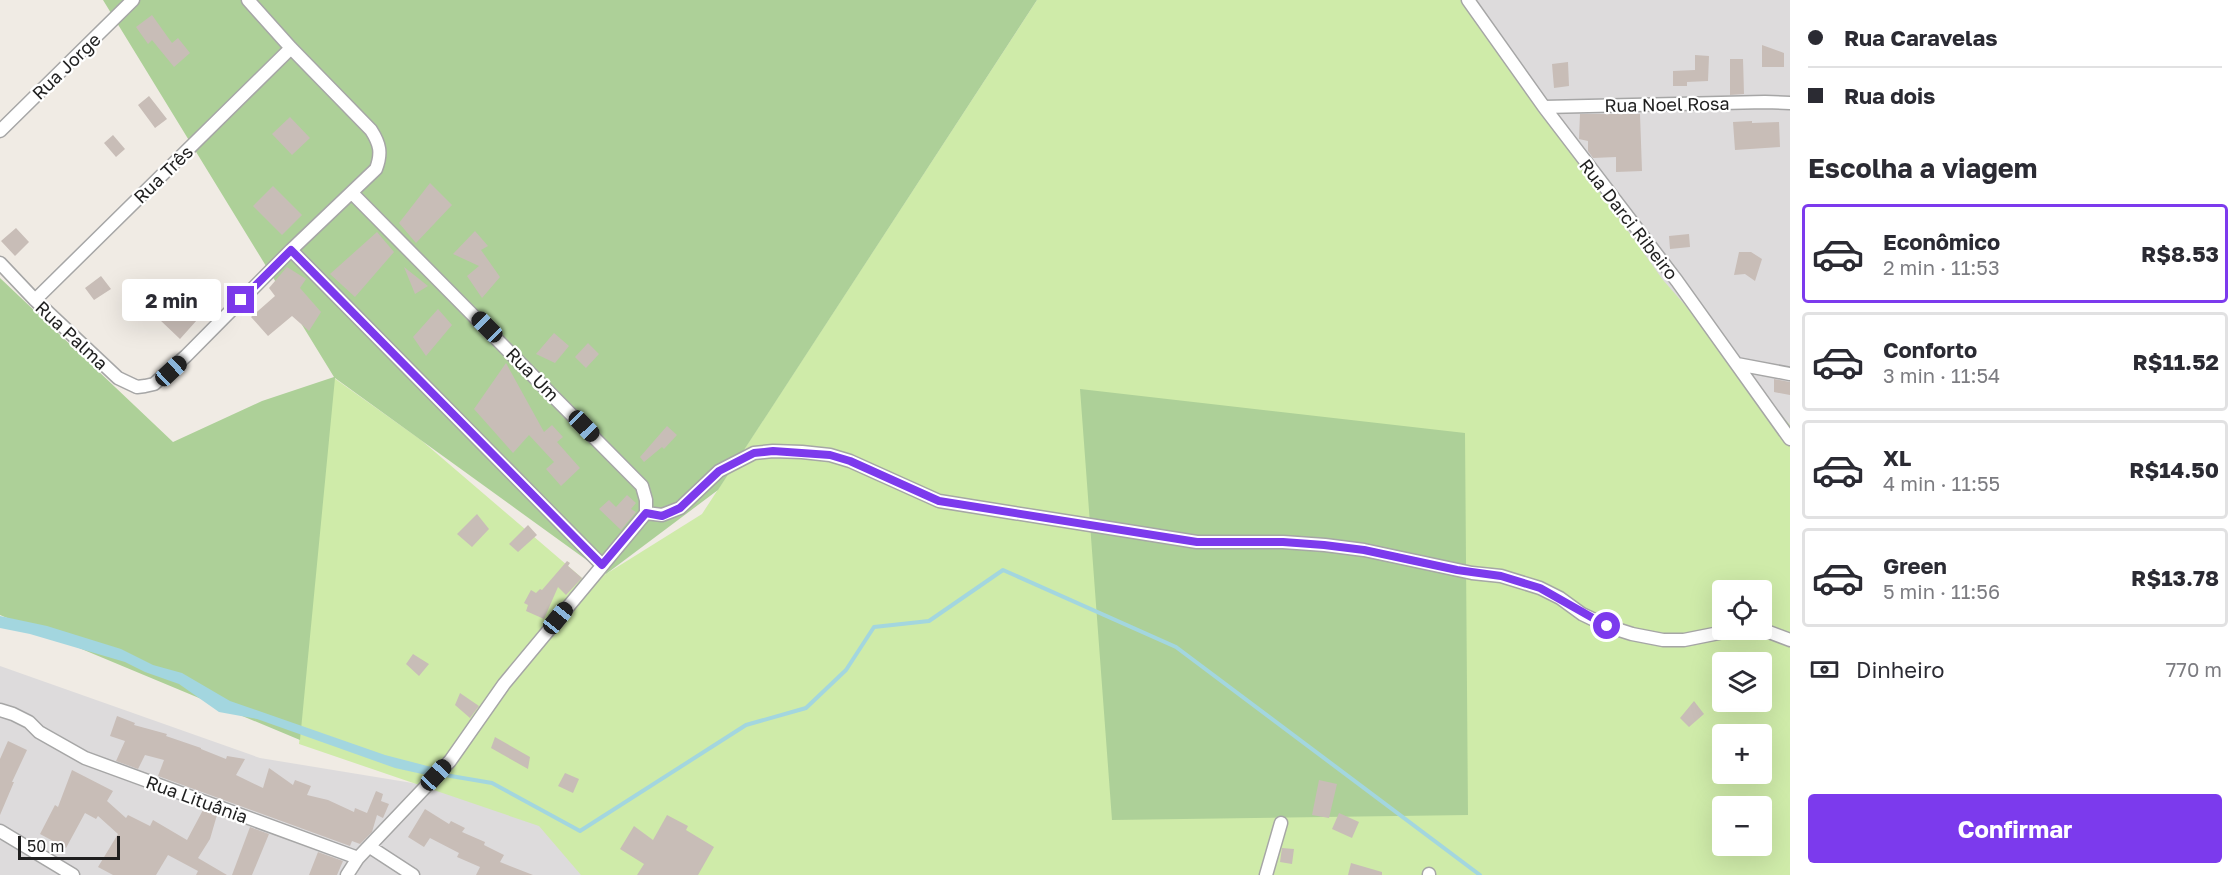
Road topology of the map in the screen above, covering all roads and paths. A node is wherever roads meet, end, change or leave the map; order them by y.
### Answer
1 (133, 0) edge
2 (248, 0) edge
3 (1468, 0) edge
4 (291, 48) junction
5 (1790, 103) edge
6 (1544, 107) junction
7 (0, 131) edge
8 (352, 193) junction
9 (291, 250) junction
10 (0, 264) edge
11 (35, 300) junction
12 (1737, 364) junction
13 (1790, 374) edge
14 (1790, 439) edge
15 (646, 513) junction
16 (602, 565) junction
17 (1772, 633) edge
18 (1712, 635) edge
19 (1790, 640) edge
20 (0, 710) edge
21 (1281, 823) dead end
22 (0, 831) edge
23 (369, 847) junction
24 (358, 858) junction
25 (73, 875) edge
26 (347, 875) edge
27 (413, 875) edge
28 (1266, 875) edge

1 - 7 street, Rua Jorge
2 - 4 street
3 - 6 street, Rua Darci Ribeiro
4 - 8 street
4 - 11 street, Rua Três
5 - 6 street, Rua Noel Rosa
6 - 12 street, Rua Darci Ribeiro
8 - 9 street
8 - 15 street, Rua Um
9 - 11 street, Rua Palma
9 - 16 street
10 - 11 street, Rua Palma
12 - 13 street
12 - 14 street, Rua Darci Ribeiro
15 - 16 street
15 - 18 street
16 - 23 street
17 - 19 street
20 - 24 street, Rua Lituânia
21 - 28 street
22 - 25 street
23 - 24 street
23 - 27 street
24 - 26 street

